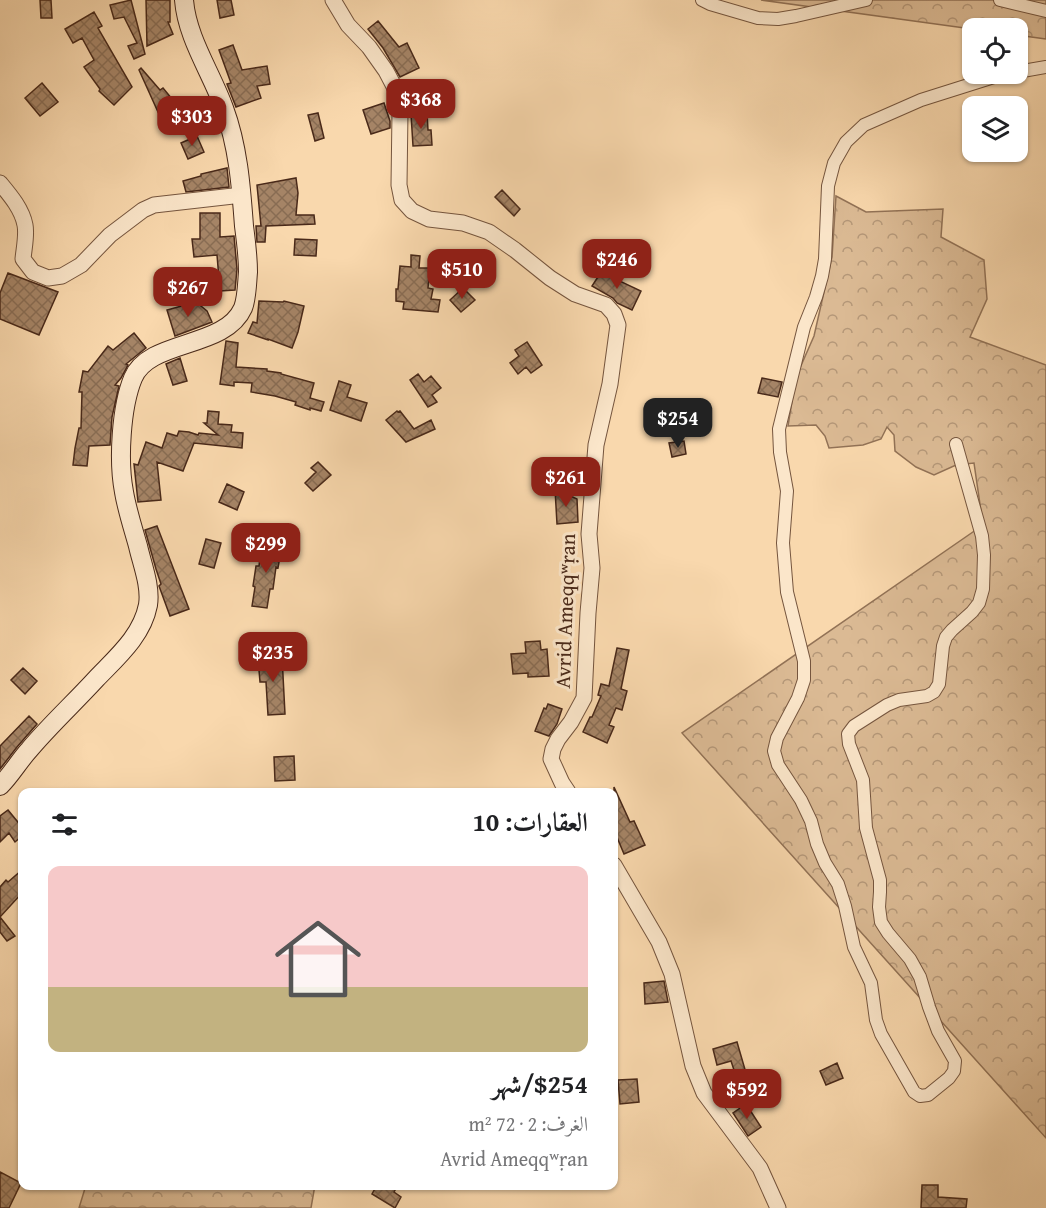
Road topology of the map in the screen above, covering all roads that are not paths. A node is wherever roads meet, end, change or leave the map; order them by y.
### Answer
1 (184, 0) edge
2 (333, 0) edge
3 (702, 0) edge
4 (866, 0) edge
5 (1000, 0) edge
6 (1046, 11) edge
7 (1046, 68) edge
8 (1028, 70) edge
9 (972, 84) edge
10 (0, 183) edge
11 (242, 195) junction
12 (956, 444) dead end
13 (0, 786) edge
14 (565, 788) edge
15 (618, 872) edge
16 (778, 1208) edge

1 - 11 main road
2 - 14 street, Avrid Ameqqʷṛan
3 - 4 street
5 - 6 street
7 - 8 street
9 - 12 street
10 - 11 street
11 - 13 main road
15 - 16 street

